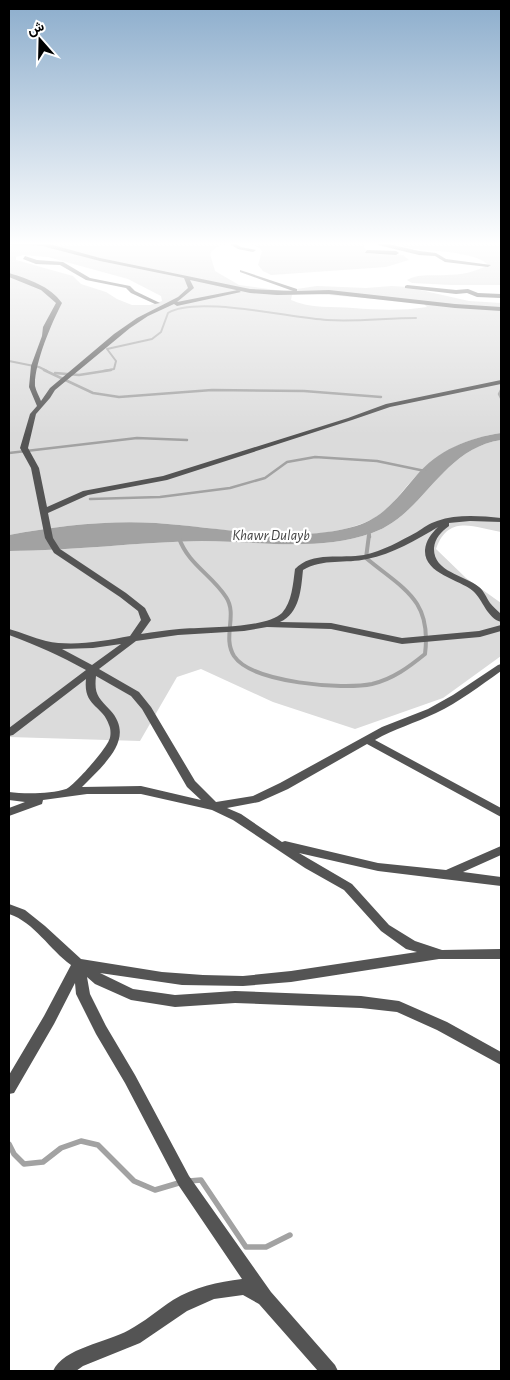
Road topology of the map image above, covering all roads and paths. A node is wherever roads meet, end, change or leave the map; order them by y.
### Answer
1 (56, 306) edge
2 (168, 306) edge
3 (171, 306) edge
4 (460, 306) edge
5 (164, 308) junction
6 (501, 310) edge
7 (501, 382) edge
8 (40, 406) junction
9 (42, 512) junction
10 (454, 520) junction
11 (501, 520) edge
12 (501, 619) edge
13 (266, 625) junction
14 (501, 628) edge
15 (9, 632) edge
16 (132, 639) junction
17 (40, 643) junction
18 (501, 667) edge
19 (92, 670) junction
20 (9, 733) edge
21 (367, 740) junction
22 (70, 793) junction
23 (9, 796) edge
24 (53, 796) junction
25 (214, 806) junction
26 (9, 812) edge
27 (501, 814) edge
28 (275, 842) junction
29 (501, 850) edge
30 (446, 875) junction
31 (501, 881) edge
32 (9, 909) edge
33 (500, 953) edge
34 (442, 955) junction
35 (78, 964) junction
36 (501, 1059) edge
37 (9, 1088) edge
38 (265, 1298) junction
39 (62, 1371) edge
40 (329, 1371) edge

1 - 8 street
2 - 5 street
3 - 5 street
4 - 6 street
5 - 8 street
7 - 9 street
8 - 9 street
9 - 16 street
10 - 11 street
10 - 12 street
10 - 13 street
13 - 14 street
13 - 16 street
15 - 17 street
16 - 17 street
16 - 19 street
17 - 19 street
18 - 21 street
19 - 20 street
19 - 22 street
19 - 25 street
21 - 25 street
21 - 27 street
22 - 24 street
22 - 25 street
23 - 24 street
24 - 26 street
25 - 28 street
28 - 30 street
28 - 34 street
29 - 30 street
30 - 31 street
32 - 35 street
33 - 34 street
34 - 35 street
35 - 36 street
35 - 37 street
35 - 38 street
38 - 39 street
38 - 40 street

